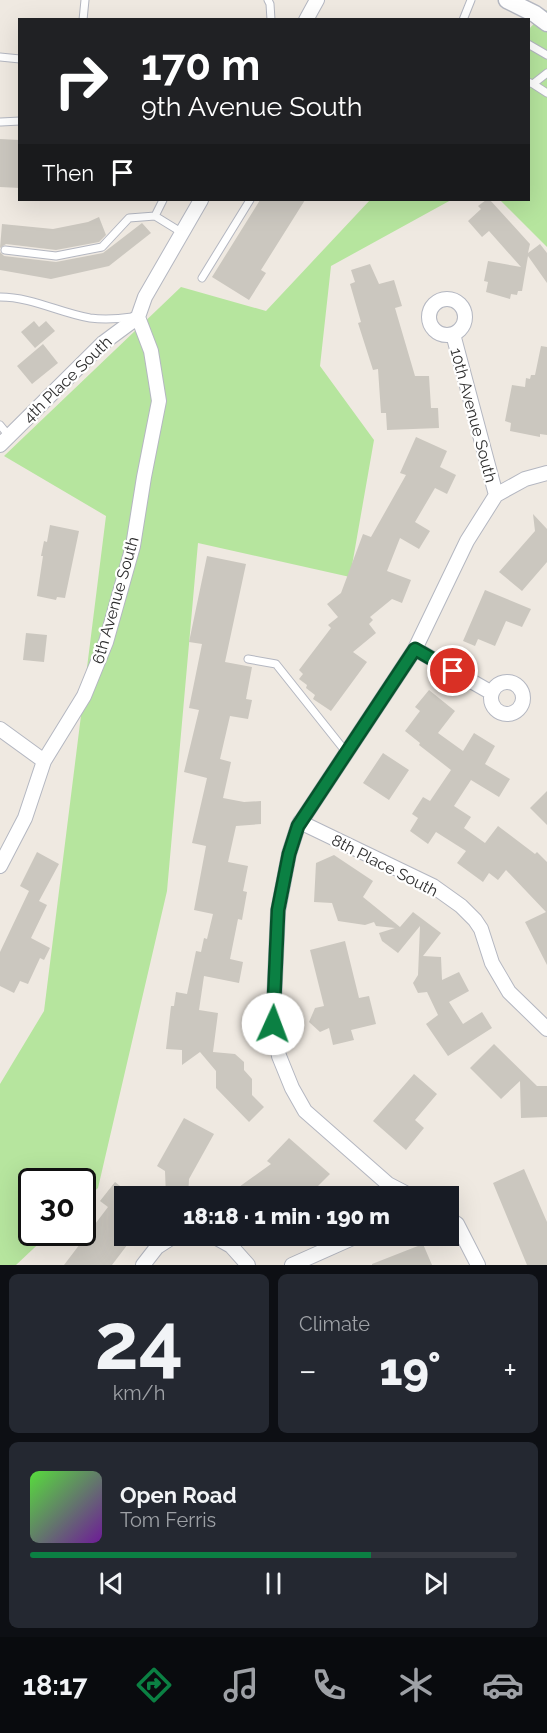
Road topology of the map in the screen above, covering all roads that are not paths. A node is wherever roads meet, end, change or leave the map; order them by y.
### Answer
1 (84, 0) edge
2 (268, 0) edge
3 (317, 0) edge
4 (471, 0) edge
5 (507, 0) edge
6 (83, 18) edge
7 (271, 18) edge
8 (307, 18) edge
9 (464, 18) edge
10 (547, 23) edge
11 (530, 45) edge
12 (547, 55) edge
13 (0, 57) edge
14 (18, 58) edge
15 (547, 72) edge
16 (531, 83) edge
17 (547, 93) edge
18 (1, 122) edge
19 (18, 122) edge
20 (162, 201) edge
21 (200, 201) edge
22 (249, 201) edge
23 (155, 216) junction
24 (181, 232) junction
25 (5, 250) dead end
26 (202, 278) dead end
27 (0, 297) edge
28 (138, 317) junction
29 (453, 334) dead end
30 (3, 436) edge
31 (547, 473) edge
32 (496, 495) junction
33 (415, 649) junction
34 (248, 659) dead end
35 (492, 693) dead end
36 (0, 729) edge
37 (346, 752) junction
38 (44, 760) junction
39 (300, 822) junction
40 (0, 866) edge
41 (547, 1029) edge
42 (383, 1186) edge
43 (459, 1228) edge
44 (159, 1246) edge
45 (231, 1246) edge
46 (335, 1246) edge
47 (143, 1265) edge
48 (248, 1265) edge
49 (292, 1265) edge
50 (478, 1265) edge

1 - 6 lane
2 - 7 lane
3 - 8 street
4 - 9 lane
5 - 10 street
11 - 12 lane
13 - 14 lane
15 - 16 lane
16 - 17 lane
18 - 19 lane
20 - 23 lane
21 - 24 street
22 - 26 lane
23 - 24 lane
23 - 25 lane
24 - 28 street
27 - 28 lane
28 - 30 street, 4th Place South
28 - 38 street, 6th Avenue South
29 - 32 street, 10th Avenue South
31 - 32 street
32 - 33 street
33 - 35 street
33 - 37 street
34 - 37 lane
36 - 38 street
37 - 39 street
38 - 40 street, 6th Avenue South
39 - 41 street, 8th Place South
39 - 42 street
43 - 50 street
44 - 47 street
45 - 48 street
46 - 49 street

